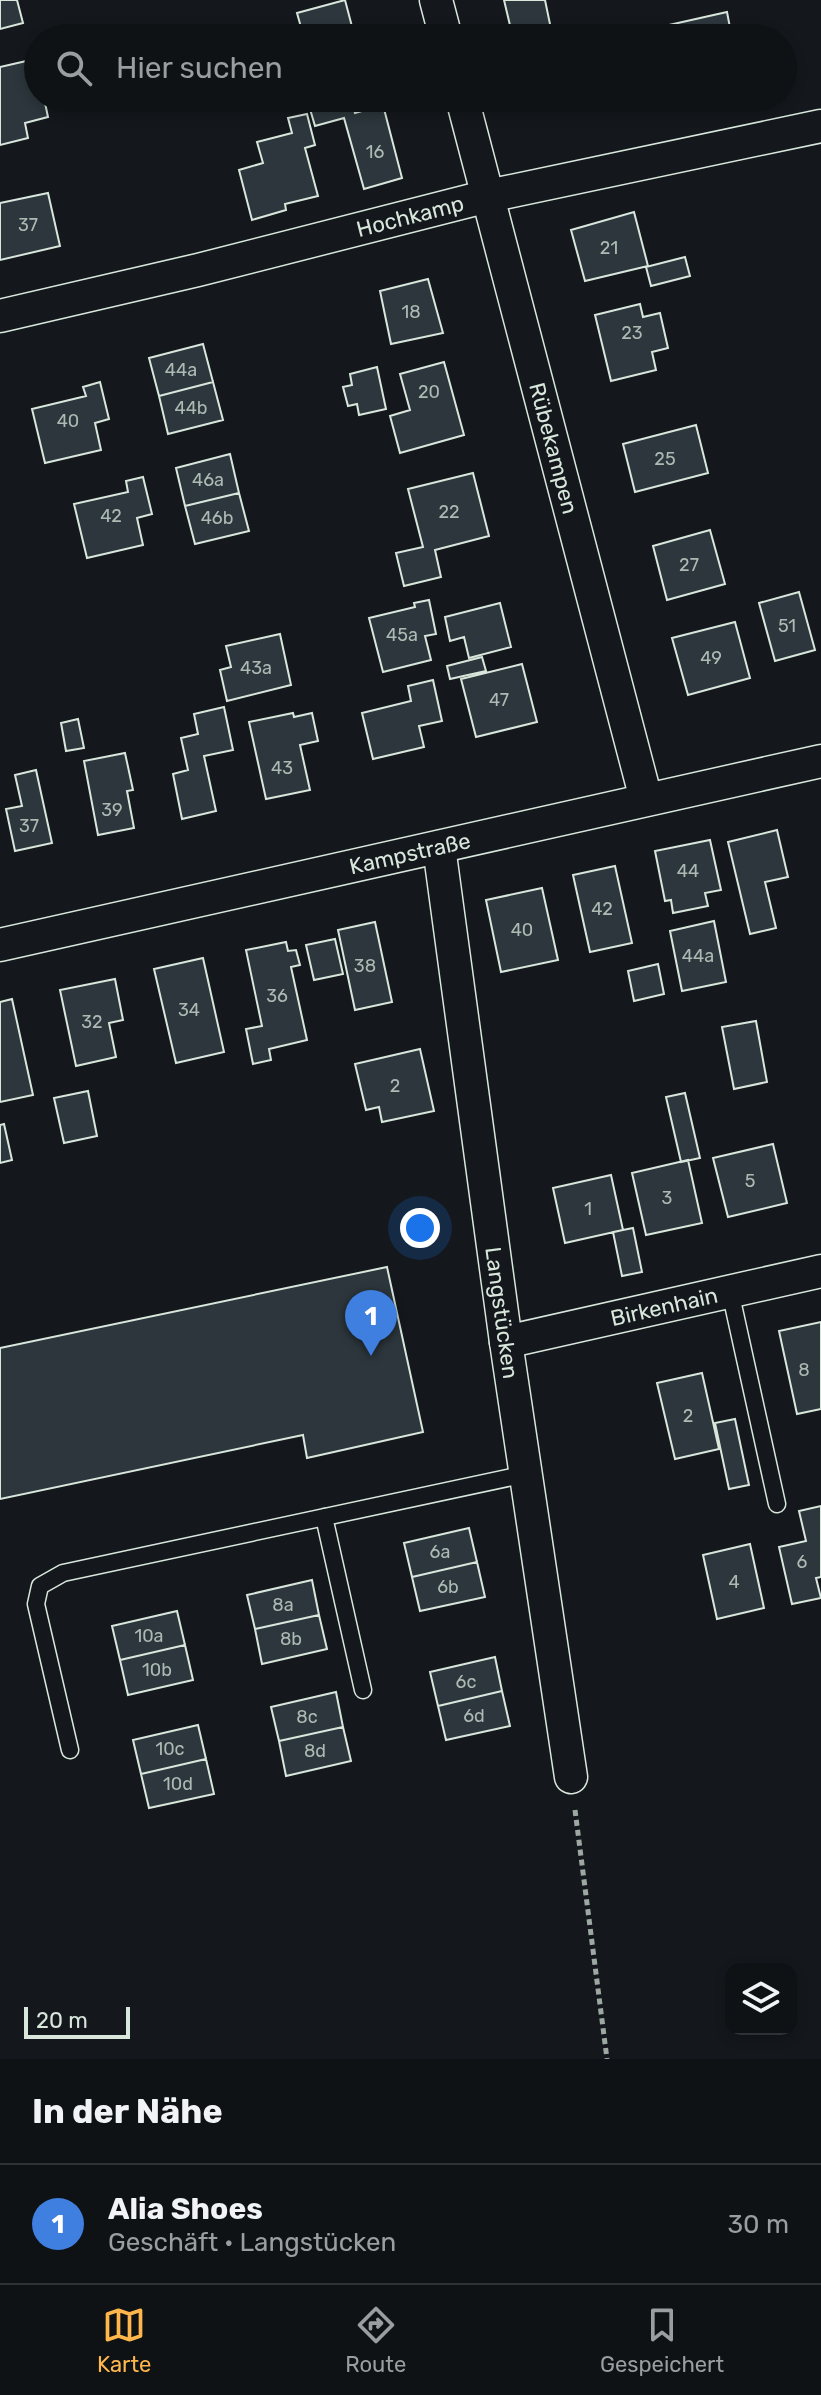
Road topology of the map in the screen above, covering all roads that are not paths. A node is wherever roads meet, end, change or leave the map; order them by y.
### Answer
1 (436, 0) edge
2 (442, 24) edge
3 (466, 112) edge
4 (821, 126) edge
5 (488, 196) junction
6 (0, 316) edge
7 (821, 761) edge
8 (646, 799) junction
9 (439, 847) junction
10 (0, 945) edge
11 (821, 1271) edge
12 (730, 1291) junction
13 (506, 1342) junction
14 (526, 1474) junction
15 (777, 1504) dead end
16 (324, 1517) junction
17 (363, 1690) dead end
18 (70, 1750) dead end
19 (571, 1777) road end

1 - 2 street
3 - 5 street, Rübekampen
4 - 5 street, Hochkamp
5 - 6 street, Hochkamp
5 - 8 street, Rübekampen
7 - 8 street, Kampstraße
8 - 9 street, Kampstraße
9 - 10 street, Kampstraße
9 - 13 street, Langstücken
11 - 12 street, Birkenhain
12 - 13 street, Birkenhain
12 - 15 lane
13 - 14 street, Langstücken
14 - 16 lane
14 - 19 street, Langstücken
16 - 17 lane
16 - 18 lane

